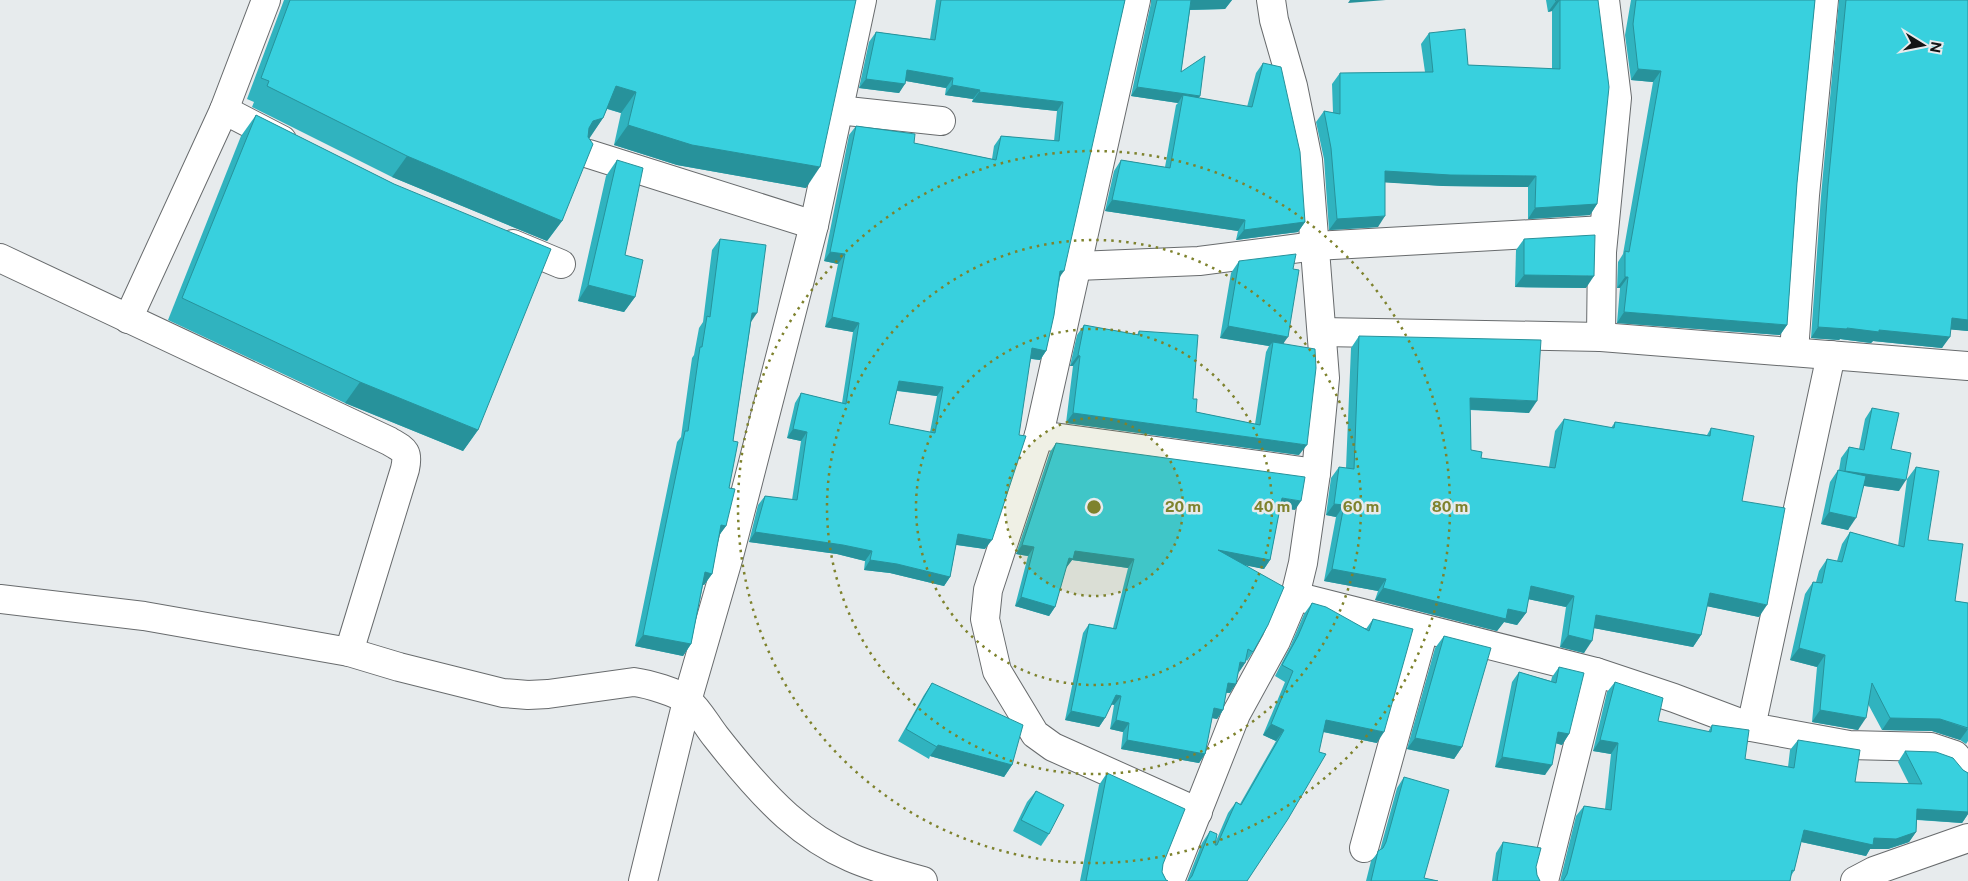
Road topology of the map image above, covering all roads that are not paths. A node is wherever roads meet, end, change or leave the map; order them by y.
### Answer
1 (266, 0) edge
2 (862, 0) edge
3 (1136, 0) edge
4 (1271, 0) edge
5 (1605, 0) edge
6 (1824, 0) edge
7 (224, 110) junction
8 (838, 110) junction
9 (941, 121) dead end
10 (303, 152) edge
11 (589, 154) edge
12 (814, 225) junction
13 (1604, 230) junction
14 (487, 233) edge
15 (1315, 246) junction
16 (0, 258) edge
17 (560, 264) dead end
18 (1076, 266) junction
19 (128, 318) junction
20 (1322, 332) junction
21 (1601, 337) junction
22 (1794, 352) junction
23 (1831, 355) junction
24 (1968, 366) edge
25 (1039, 435) junction
26 (1316, 473) junction
27 (1295, 596) junction
28 (0, 599) edge
29 (1424, 630) junction
30 (349, 652) junction
31 (1596, 672) junction
32 (687, 701) junction
33 (1752, 727) junction
34 (1968, 771) edge
35 (1198, 812) junction
36 (1968, 827) edge
37 (1968, 838) edge
38 (1364, 848) dead end
39 (644, 881) edge
40 (923, 881) edge
41 (1170, 881) edge
42 (1544, 881) edge
43 (1855, 881) edge

1 - 7 street
2 - 8 street
3 - 18 street
4 - 15 street
5 - 13 street
6 - 22 street
7 - 10 street
7 - 19 street
8 - 9 street
8 - 12 street
11 - 12 street
12 - 32 street
13 - 15 street
13 - 21 street
14 - 17 street
15 - 18 street
15 - 20 street
16 - 19 street
18 - 25 street
19 - 30 street
20 - 21 street
20 - 26 street
21 - 22 street
22 - 23 street
23 - 24 street
23 - 33 street
25 - 26 street
25 - 35 street
26 - 27 street
27 - 29 street
27 - 35 street
28 - 30 street
29 - 31 street
29 - 38 street
30 - 32 street
31 - 33 street
31 - 42 street
32 - 39 street
32 - 40 street
33 - 34 street
35 - 41 street
36 - 37 street
37 - 43 street

